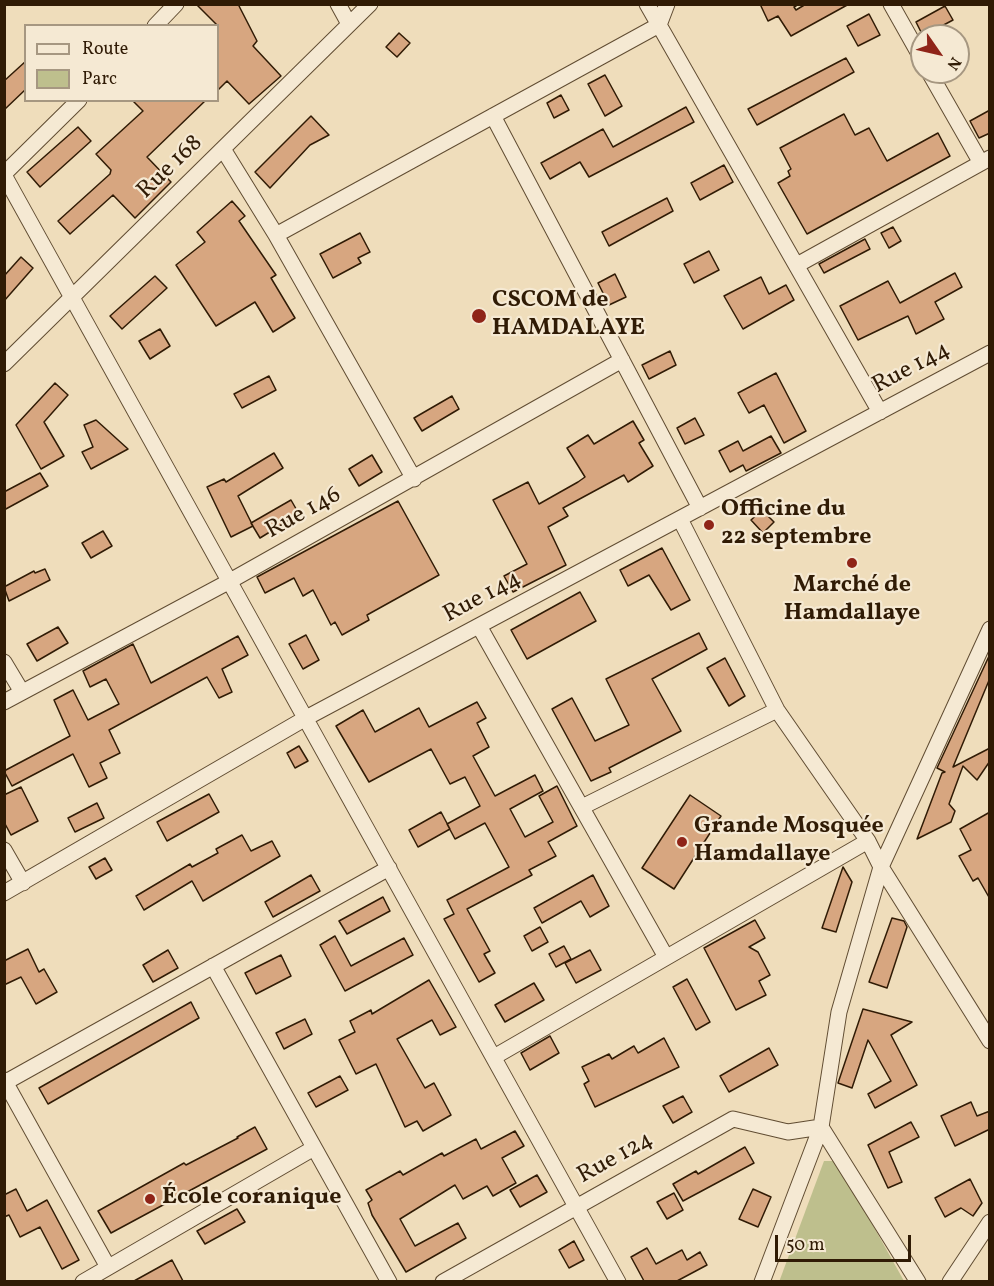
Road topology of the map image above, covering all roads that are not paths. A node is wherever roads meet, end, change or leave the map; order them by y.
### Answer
1 (176, 4) edge
2 (338, 4) edge
3 (370, 4) edge
4 (647, 4) edge
5 (667, 4) edge
6 (891, 4) edge
7 (157, 24) edge
8 (350, 24) junction
9 (659, 25) junction
10 (910, 38) edge
11 (937, 84) edge
12 (77, 102) edge
13 (493, 116) junction
14 (223, 149) junction
15 (985, 161) edge
16 (4, 175) edge
17 (276, 235) junction
18 (796, 265) junction
19 (72, 297) junction
20 (990, 353) edge
21 (622, 360) junction
22 (4, 364) edge
23 (880, 412) junction
24 (414, 479) junction
25 (700, 508) junction
26 (680, 519) junction
27 (230, 582) junction
28 (479, 626) junction
29 (990, 629) edge
30 (4, 662) edge
31 (22, 692) junction
32 (4, 702) edge
33 (777, 710) junction
34 (306, 718) junction
35 (582, 807) junction
36 (868, 841) junction
37 (4, 850) edge
38 (881, 867) junction
39 (389, 868) junction
40 (23, 883) junction
41 (4, 893) edge
42 (666, 957) junction
43 (213, 966) junction
44 (990, 1041) edge
45 (494, 1057) junction
46 (5, 1081) edge
47 (821, 1127) junction
48 (314, 1148) junction
49 (577, 1206) junction
50 (990, 1222) edge
51 (108, 1267) junction
52 (83, 1281) edge
53 (388, 1281) edge
54 (443, 1281) edge
55 (618, 1281) edge
56 (762, 1281) edge
57 (918, 1281) edge
58 (950, 1281) edge

1 - 7 street
2 - 8 street
3 - 8 street, Rue 168
4 - 9 street
5 - 9 street
6 - 10 street
8 - 14 street, Rue 168
9 - 13 street
9 - 18 street
11 - 15 street
12 - 16 street
13 - 17 street
13 - 21 street
14 - 17 street
14 - 19 street, Rue 168
15 - 18 street
16 - 19 street
17 - 24 street
18 - 23 street
19 - 22 street, Rue 168
19 - 27 street
20 - 23 street, Rue 144
21 - 24 street, Rue 146
21 - 25 street
23 - 25 street, Rue 144
24 - 27 street, Rue 146
25 - 26 street, Rue 144
26 - 28 street, Rue 144
26 - 33 street
27 - 31 street, Rue 146
27 - 34 street
28 - 34 street, Rue 144
28 - 35 street
29 - 38 street
30 - 31 street
31 - 32 street, Rue 146
33 - 35 street
33 - 36 street
34 - 39 street
34 - 40 street, Rue 144
35 - 42 street
36 - 38 street
36 - 42 street
37 - 40 street
38 - 44 street
38 - 47 street
39 - 43 street
39 - 45 street
40 - 41 street, Rue 144
42 - 45 street
43 - 46 street
43 - 48 street
45 - 49 street
46 - 51 street
47 - 49 street, Rue 124
47 - 56 street
47 - 57 street
48 - 51 street
48 - 53 street
49 - 54 street, Rue 124
49 - 55 street
50 - 58 street
51 - 52 street

